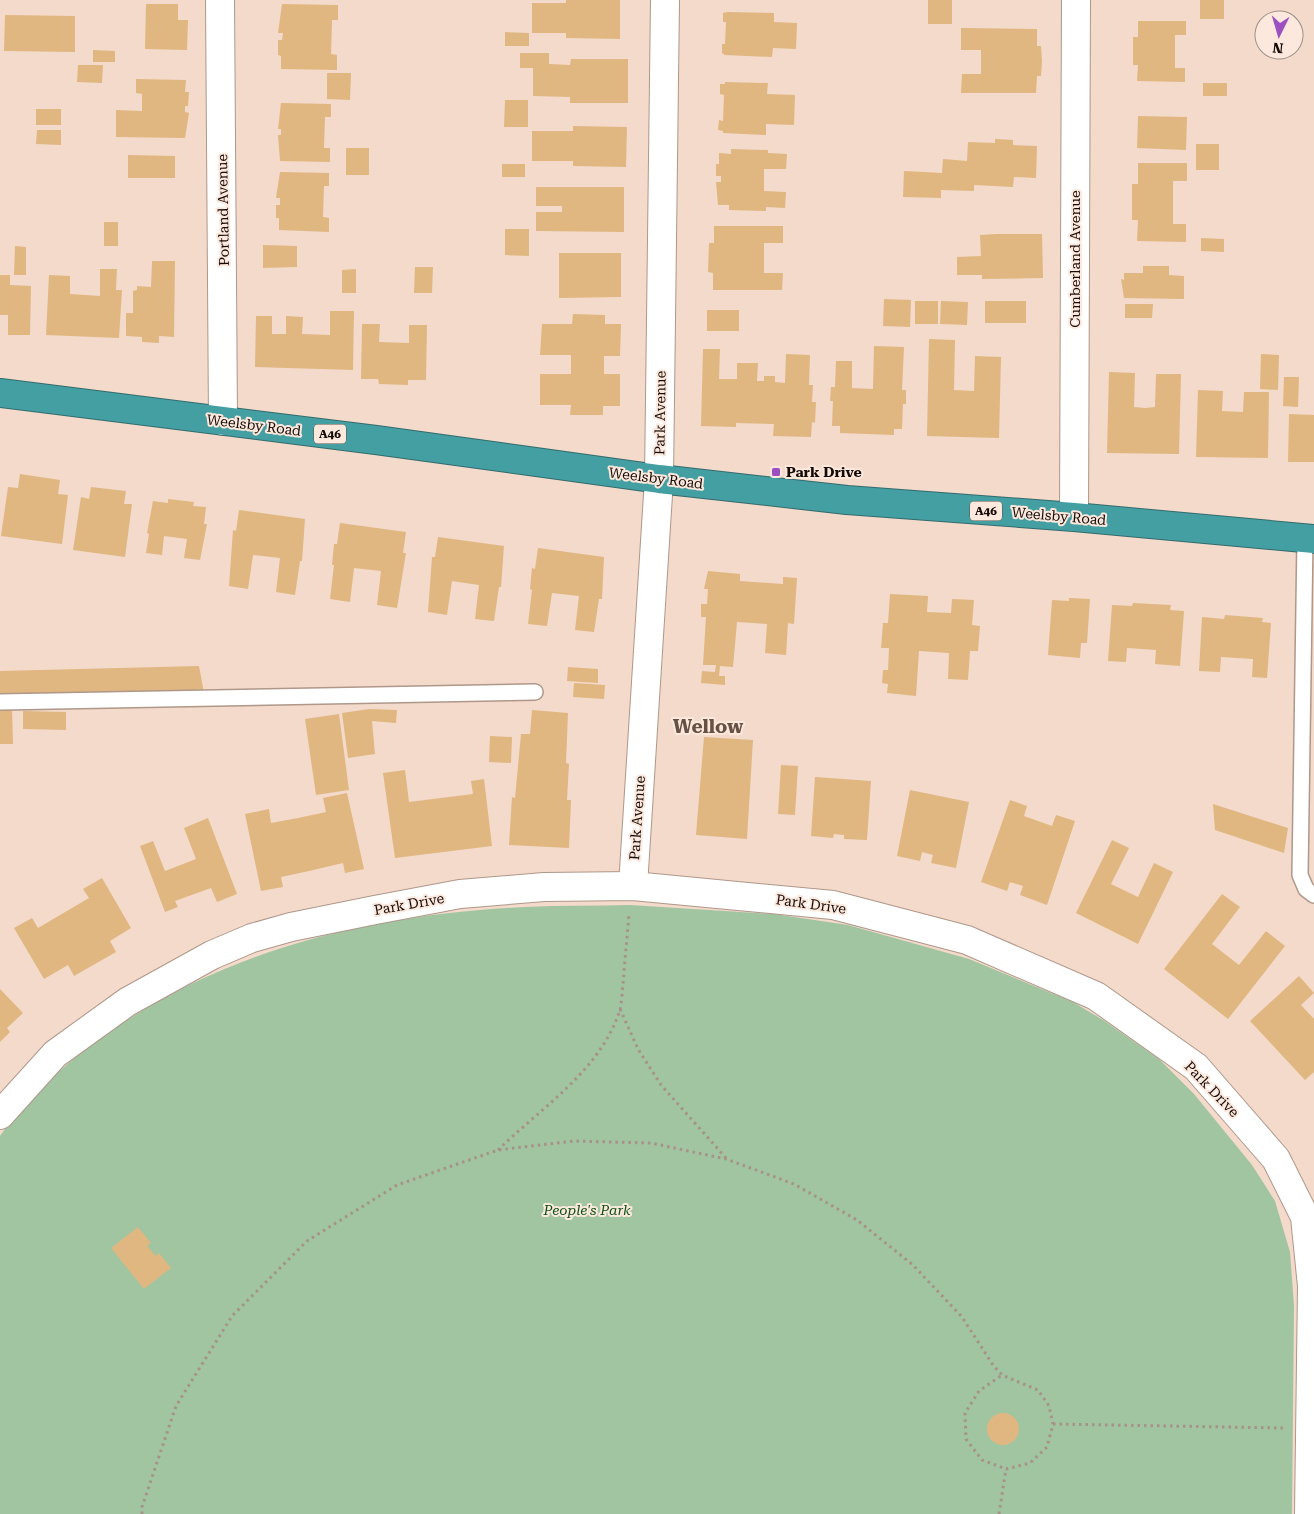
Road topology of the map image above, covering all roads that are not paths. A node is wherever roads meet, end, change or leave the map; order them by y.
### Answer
1 (220, 0) edge
2 (665, 0) edge
3 (1076, 0) edge
4 (0, 393) edge
5 (223, 421) junction
6 (659, 479) junction
7 (1074, 517) junction
8 (1309, 539) edge
9 (535, 692) dead end
10 (0, 702) edge
11 (633, 886) junction
12 (1314, 895) edge
13 (0, 1115) edge
14 (1309, 1514) edge

1 - 5 street, Portland Avenue
2 - 6 street, Park Avenue
3 - 7 street, Cumberland Avenue
4 - 5 highway, Weelsby Road / A46
5 - 6 highway, Weelsby Road / A46
6 - 7 highway, Weelsby Road / A46
6 - 11 street, Park Avenue
7 - 8 highway, Weelsby Road / A46
8 - 12 lane
9 - 10 lane
11 - 13 street, Park Drive
11 - 14 street, Park Drive

